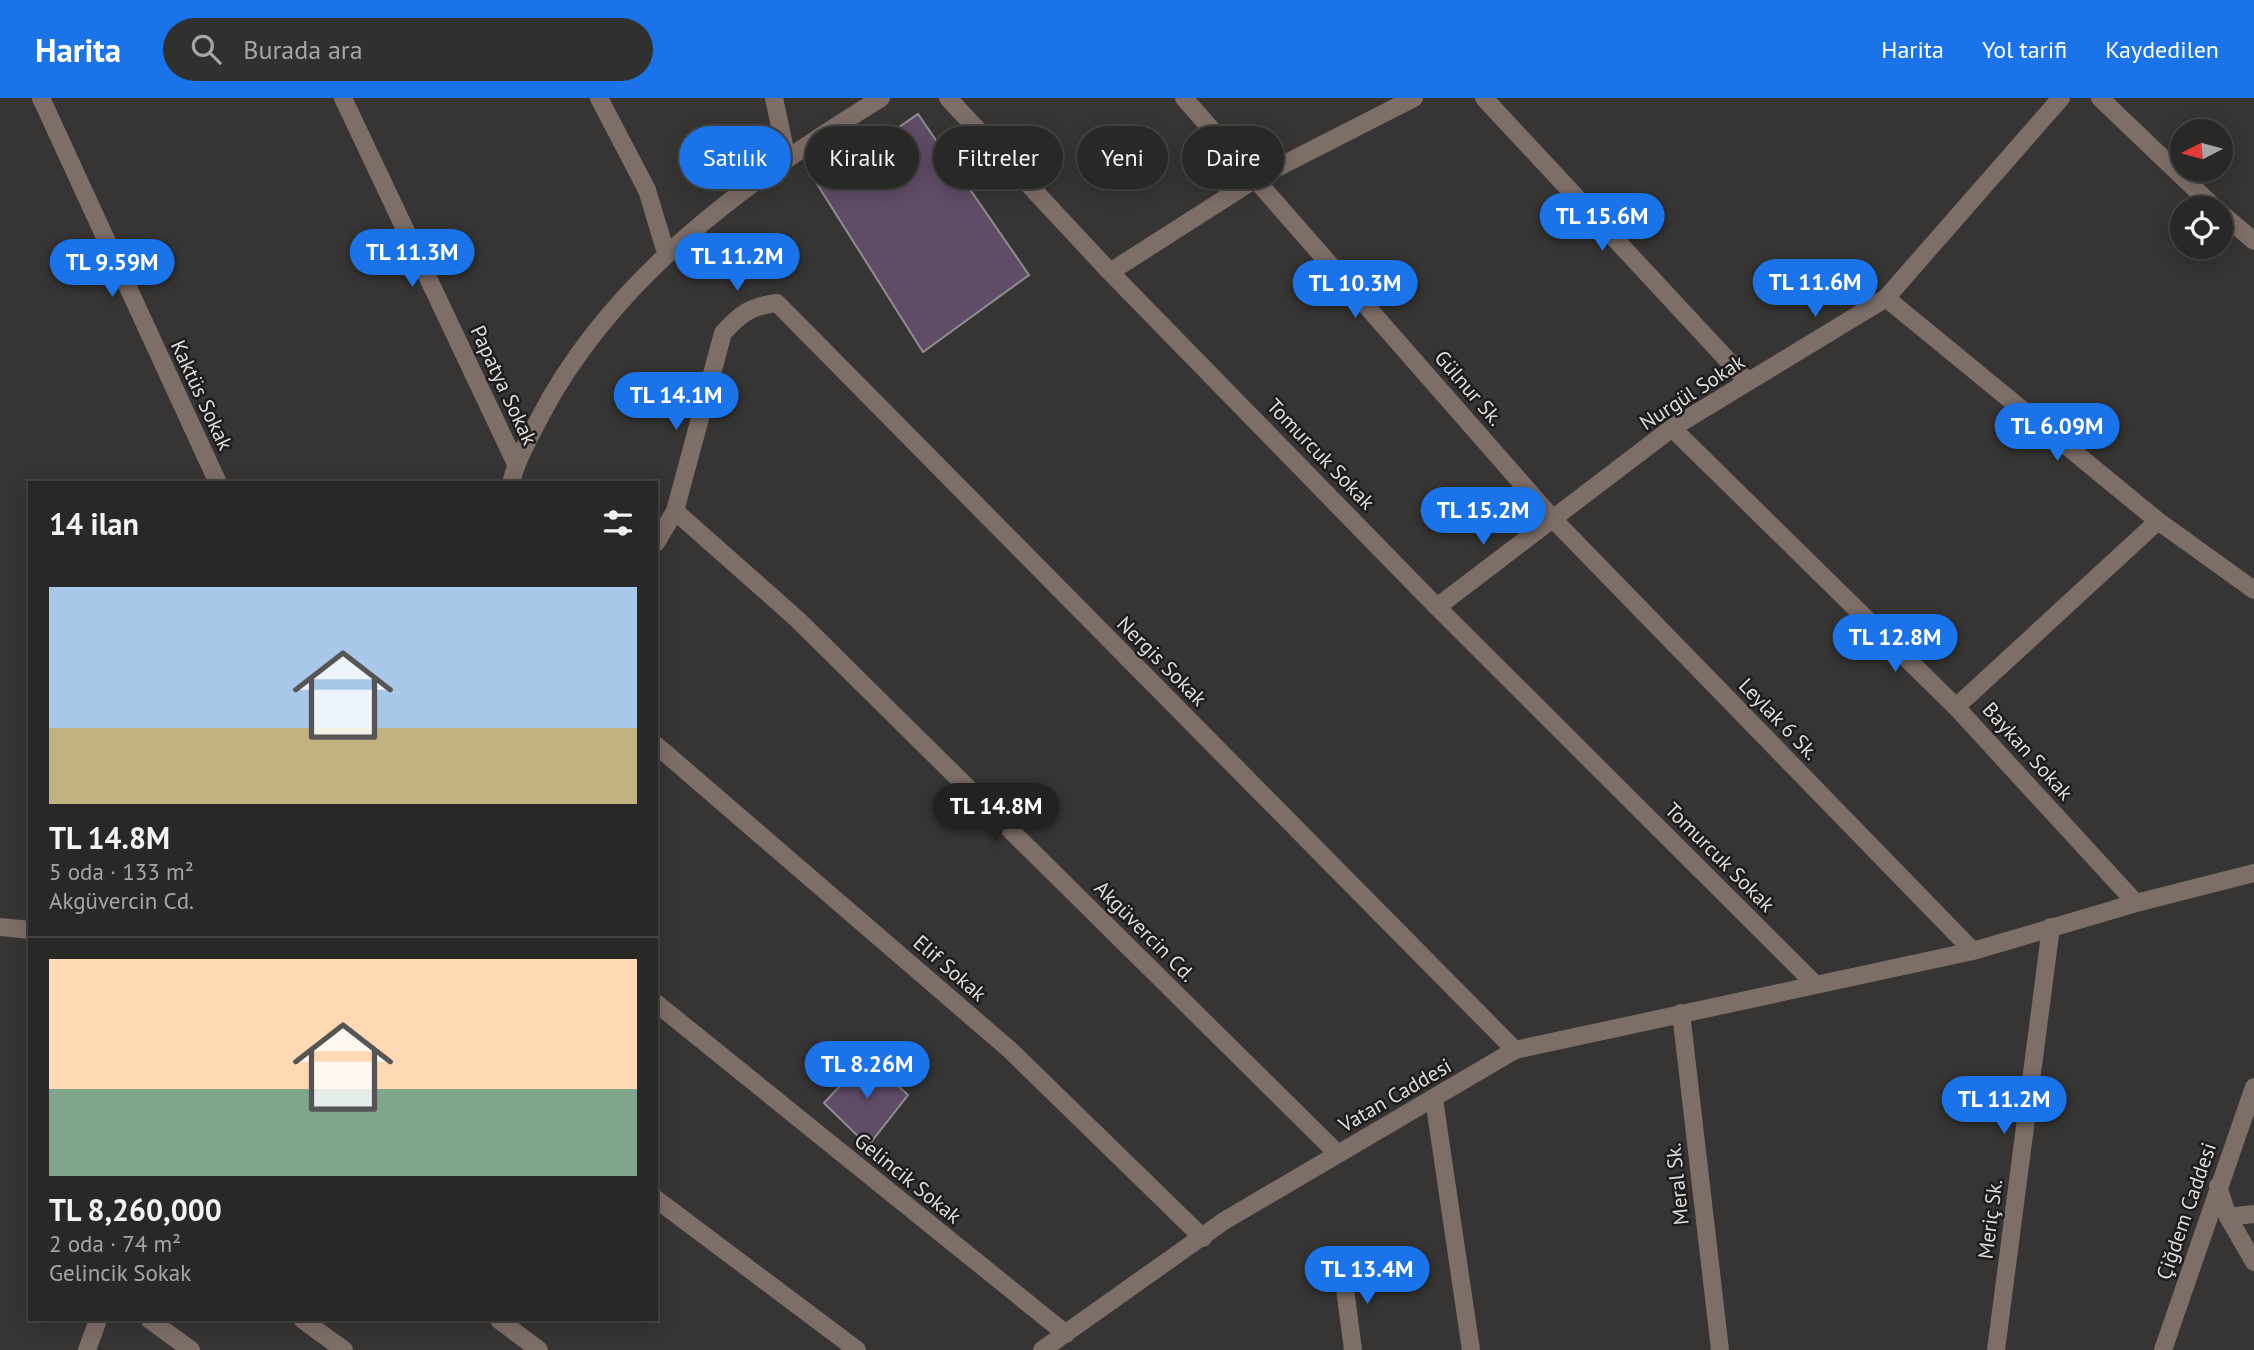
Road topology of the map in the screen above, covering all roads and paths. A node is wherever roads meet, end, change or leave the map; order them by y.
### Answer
1 (41, 98) edge
2 (343, 98) edge
3 (600, 98) edge
4 (774, 98) edge
5 (881, 98) edge
6 (948, 98) edge
7 (1184, 98) edge
8 (1414, 98) edge
9 (1485, 98) edge
10 (2061, 98) edge
11 (2100, 98) edge
12 (780, 126) edge
13 (1210, 126) edge
14 (791, 156) edge
15 (1284, 164) edge
16 (748, 189) edge
17 (1240, 189) edge
18 (1267, 189) edge
19 (2202, 196) edge
20 (2233, 223) edge
21 (2254, 241) edge
22 (666, 253) junction
23 (1111, 272) junction
24 (1886, 298) junction
25 (1748, 382) junction
26 (1672, 428) junction
27 (516, 464) junction
28 (217, 481) edge
29 (512, 481) edge
30 (675, 511) junction
31 (1553, 519) junction
32 (2158, 521) junction
33 (658, 540) edge
34 (2254, 590) edge
35 (1437, 607) junction
36 (1956, 707) junction
37 (658, 747) edge
38 (2254, 873) edge
39 (2136, 903) junction
40 (0, 927) edge
41 (2051, 928) junction
42 (28, 930) edge
43 (1973, 951) junction
44 (1816, 985) junction
45 (658, 1005) edge
46 (1681, 1013) junction
47 (1515, 1050) junction
48 (2254, 1087) edge
49 (1434, 1099) junction
50 (1338, 1154) junction
51 (2218, 1186) junction
52 (658, 1201) edge
53 (2254, 1214) edge
54 (2228, 1217) junction
55 (1203, 1238) junction
56 (2254, 1262) edge
57 (1342, 1266) dead end
58 (98, 1321) edge
59 (151, 1321) edge
60 (304, 1321) edge
61 (500, 1321) edge
62 (1066, 1334) junction
63 (88, 1350) edge
64 (191, 1350) edge
65 (344, 1350) edge
66 (539, 1350) edge
67 (857, 1350) edge
68 (1042, 1350) edge
69 (1353, 1350) edge
70 (1471, 1350) edge
71 (1720, 1350) edge
72 (1996, 1350) edge
73 (2163, 1350) edge

1 - 28 street, Kaktüs Sokak
2 - 27 street, Papatya Sokak
3 - 22 street
4 - 12 street
5 - 14 street
6 - 23 street, Tomurcuk Sokak
7 - 13 street, Gülnur Sk.
8 - 15 street
9 - 25 street
10 - 24 street, Nurgül Sokak
11 - 19 street
16 - 22 street
17 - 23 street
18 - 31 street, Gülnur Sk.
20 - 21 street
22 - 27 street
23 - 35 street, Tomurcuk Sokak
24 - 25 street, Nurgül Sokak
24 - 32 street
25 - 26 street, Nurgül Sokak
26 - 31 street, Nurgül Sokak
26 - 36 street, Baykan Sokak
27 - 29 street
30 - 33 street
30 - 47 street, Nergis Sokak
30 - 50 street, Akgüvercin Cd.
31 - 35 street, Nurgül Sokak
31 - 43 street, Leylak 6 Sk.
32 - 34 street
32 - 36 street
35 - 44 street, Tomurcuk Sokak
36 - 39 street, Baykan Sokak
37 - 55 street, Elif Sokak
38 - 39 street, Vatan Caddesi
39 - 41 street, Vatan Caddesi
40 - 42 street
41 - 43 street, Vatan Caddesi
41 - 72 street, Meriç Sk.
43 - 44 street, Vatan Caddesi
44 - 46 street, Vatan Caddesi
45 - 62 street, Gelincik Sokak
46 - 47 street, Vatan Caddesi
46 - 71 street, Meral Sk.
47 - 49 street, Vatan Caddesi
48 - 51 street, Çiğdem Caddesi
49 - 50 street, Vatan Caddesi
49 - 70 street
50 - 55 street, Vatan Caddesi
51 - 54 street
51 - 73 street, Çiğdem Caddesi
52 - 67 street
53 - 54 street
54 - 56 street
55 - 62 street, Vatan Caddesi
57 - 69 street
58 - 63 street
59 - 64 street
60 - 65 street
61 - 66 street
62 - 68 street, Vatan Caddesi

